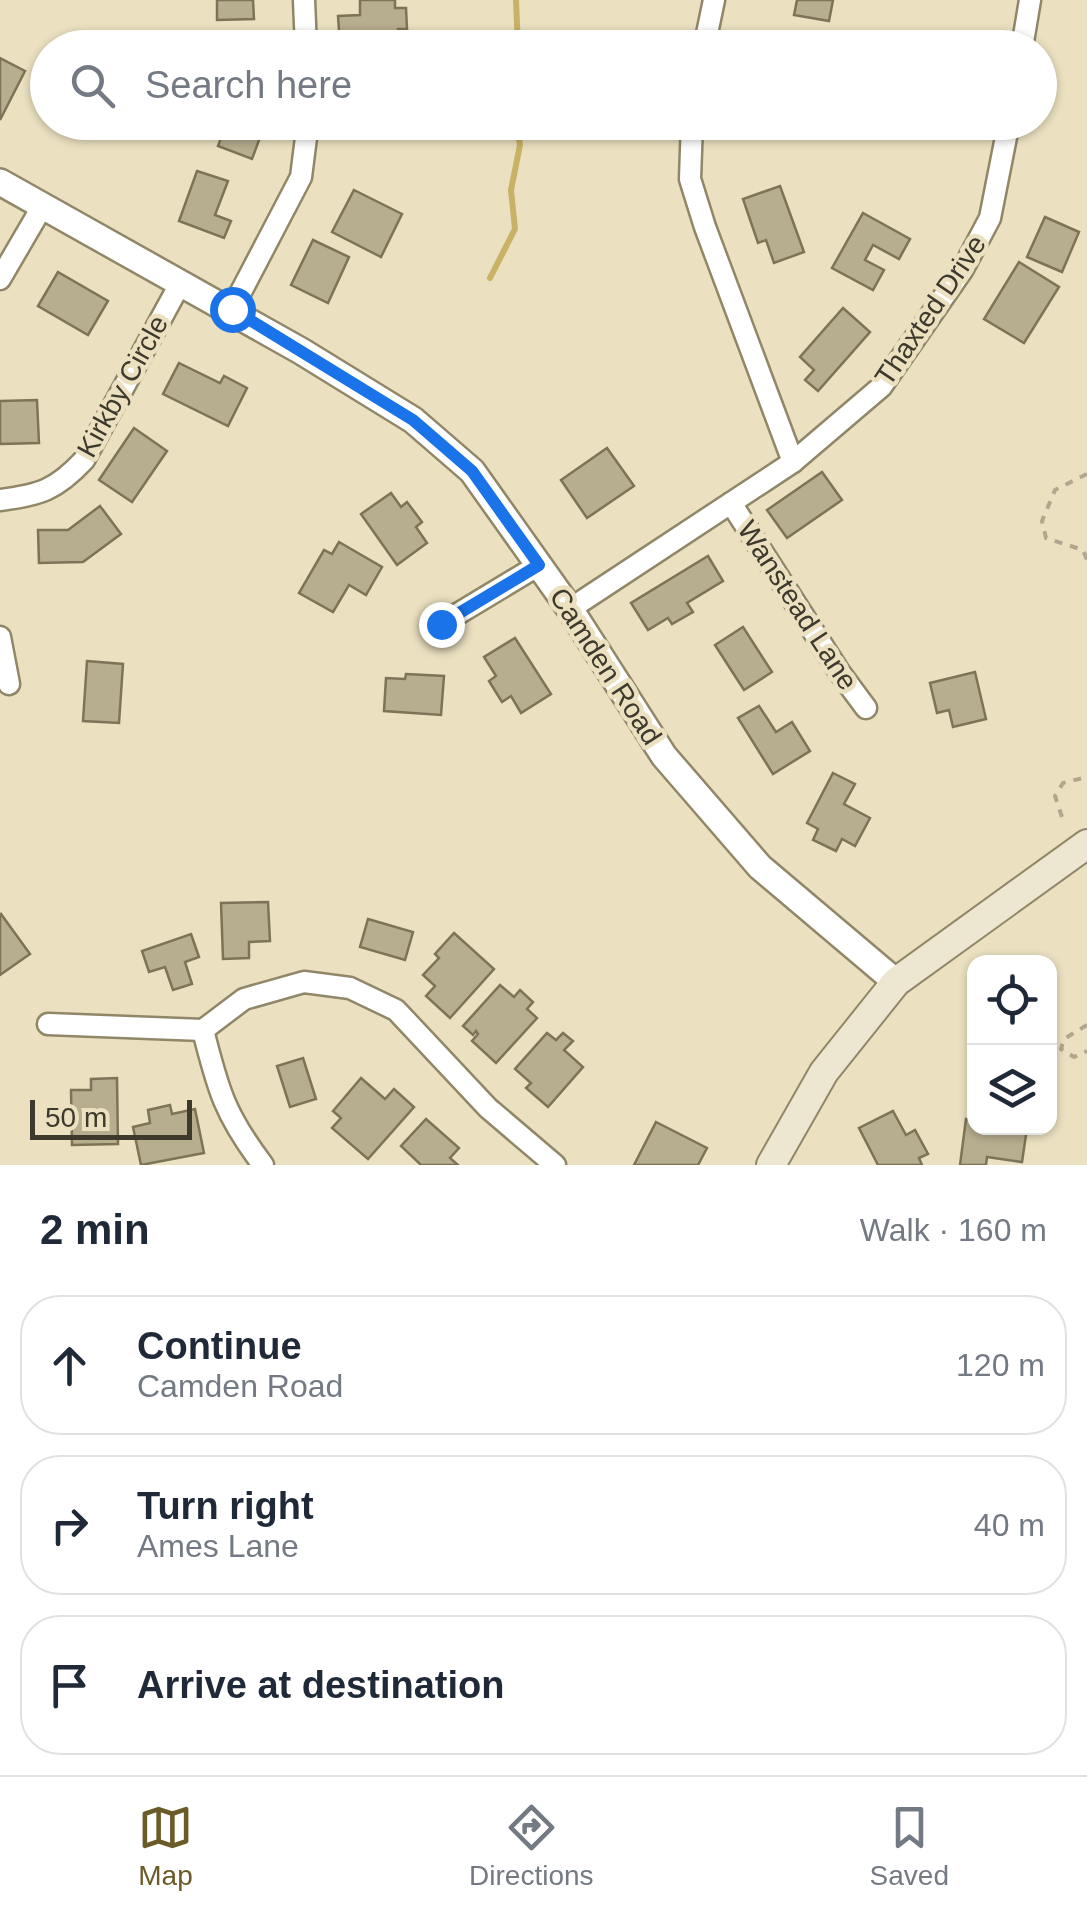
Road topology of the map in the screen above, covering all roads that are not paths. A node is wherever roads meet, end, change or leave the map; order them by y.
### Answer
1 (304, 0) edge
2 (714, 0) edge
3 (1030, 0) edge
4 (305, 30) edge
5 (708, 30) edge
6 (1025, 30) edge
7 (306, 140) edge
8 (691, 140) edge
9 (1005, 140) edge
10 (0, 182) edge
11 (42, 207) junction
12 (0, 279) edge
13 (180, 282) junction
14 (232, 309) junction
15 (793, 462) junction
16 (0, 500) edge
17 (731, 502) junction
18 (539, 565) junction
19 (570, 609) junction
20 (441, 624) dead end
21 (0, 638) edge
22 (10, 684) dead end
23 (866, 708) dead end
24 (1087, 844) edge
25 (896, 982) junction
26 (48, 1024) dead end
27 (203, 1030) junction
28 (774, 1164) edge
29 (263, 1165) edge
30 (555, 1165) edge

1 - 4 street
2 - 5 street
3 - 6 street
7 - 14 street
8 - 15 street
9 - 15 street, Thaxted Drive
10 - 11 street, Camden Road
11 - 12 street
11 - 13 street, Camden Road
13 - 14 street, Camden Road
13 - 16 street, Kirkby Circle
14 - 18 street, Camden Road
15 - 17 street, Thaxted Drive
17 - 19 street, Thaxted Drive
17 - 23 street, Wanstead Lane
18 - 19 street, Camden Road
18 - 20 street
19 - 25 street, Camden Road
21 - 22 street
24 - 25 main road
25 - 28 main road
26 - 27 street
27 - 29 street
27 - 30 street

